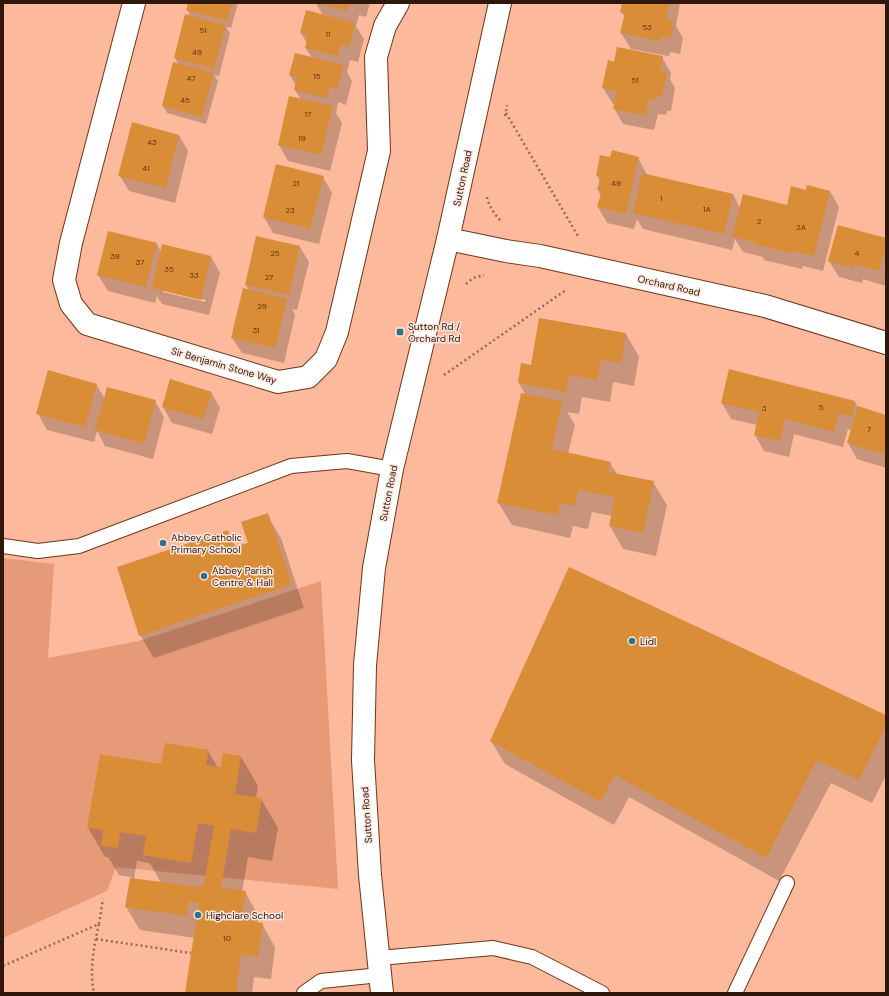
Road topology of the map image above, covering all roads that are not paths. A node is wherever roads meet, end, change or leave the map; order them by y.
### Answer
1 (134, 3) edge
2 (398, 3) edge
3 (500, 3) edge
4 (448, 239) junction
5 (886, 343) edge
6 (392, 469) junction
7 (3, 546) edge
8 (787, 883) dead end
9 (381, 975) edge
10 (304, 993) edge
11 (602, 993) edge
12 (735, 993) edge

1 - 2 street, Sir Benjamin Stone Way
3 - 4 street, Sutton Road
4 - 5 street, Orchard Road
4 - 6 street, Sutton Road
6 - 7 lane
6 - 9 street, Sutton Road
8 - 12 lane
9 - 10 lane
9 - 11 lane

